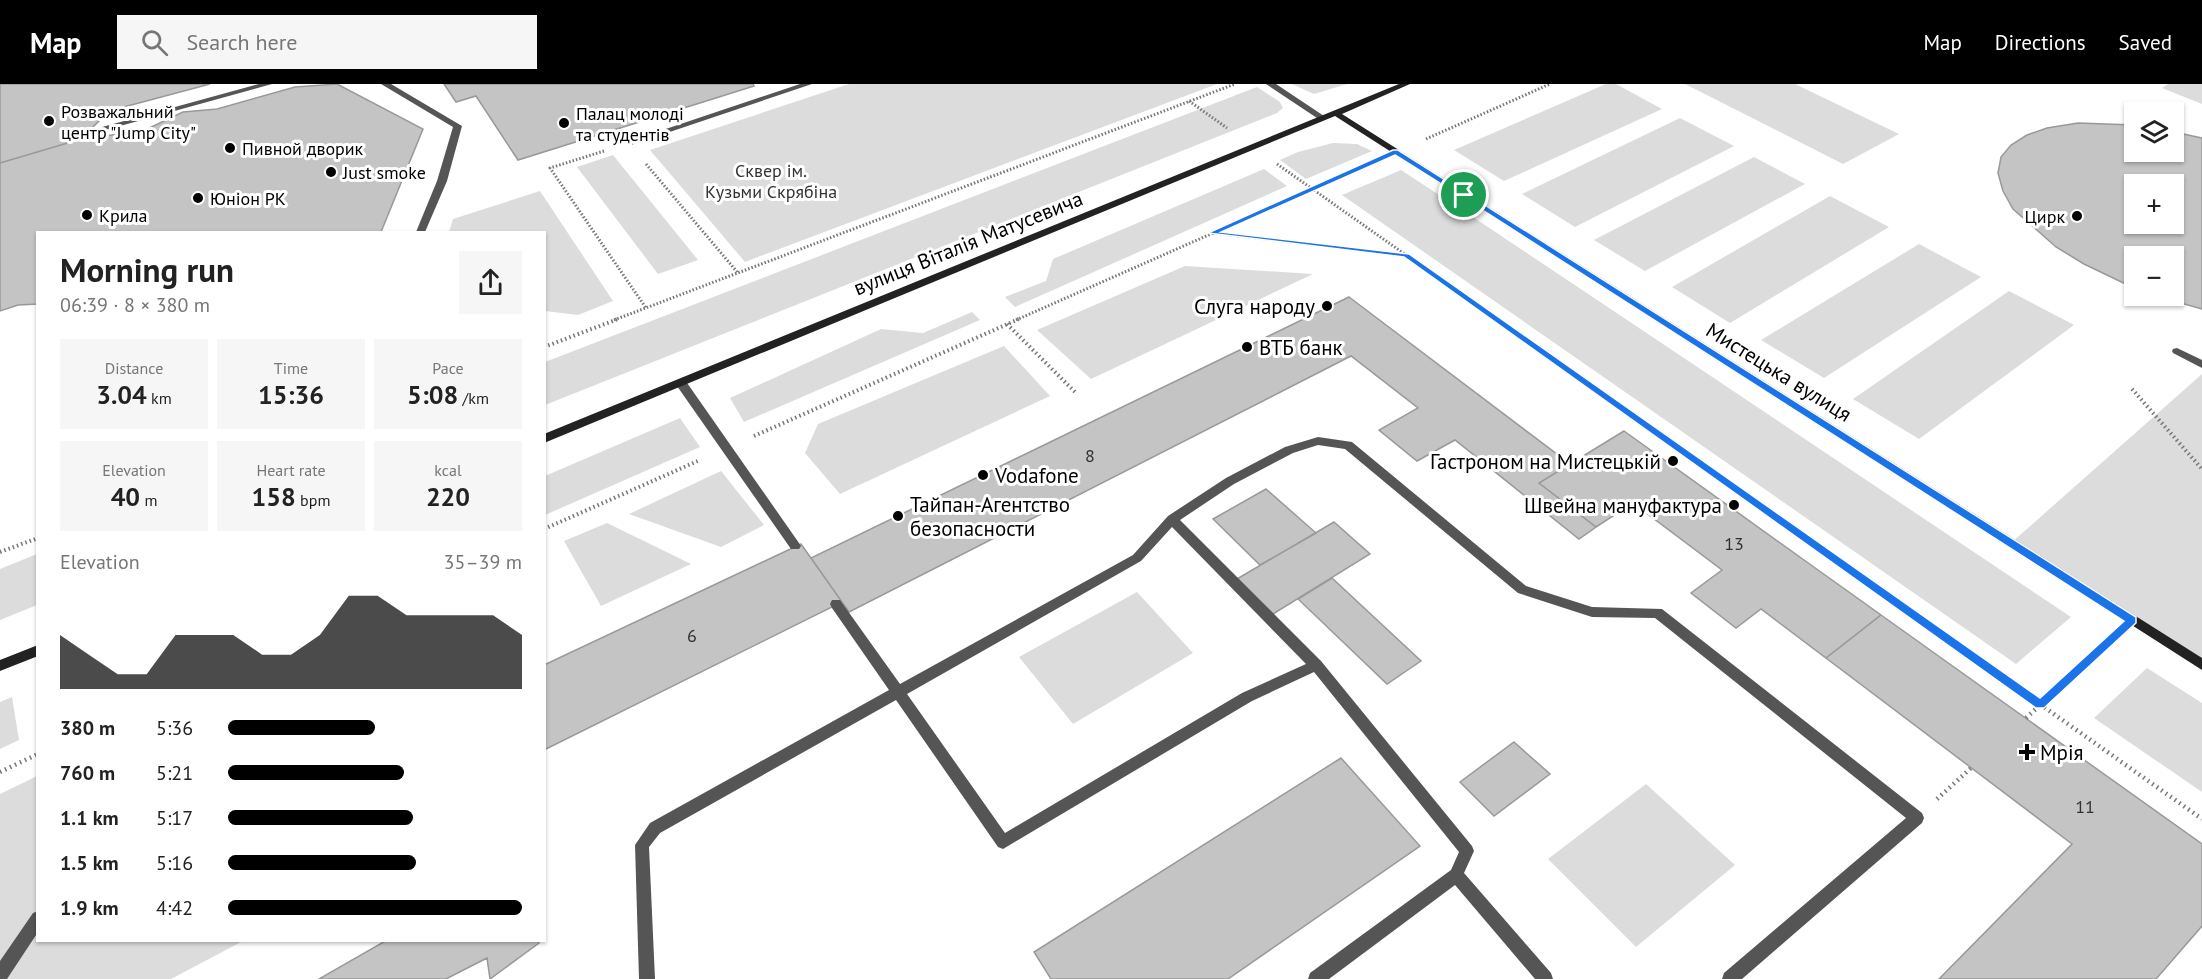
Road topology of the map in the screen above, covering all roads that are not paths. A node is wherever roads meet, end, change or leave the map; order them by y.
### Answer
1 (268, 84) edge
2 (385, 84) edge
3 (808, 84) edge
4 (1270, 84) edge
5 (1406, 84) edge
6 (1335, 113) junction
7 (1323, 118) junction
8 (88, 132) dead end
9 (628, 143) road end
10 (421, 231) edge
11 (2177, 351) dead end
12 (2202, 364) edge
13 (681, 383) junction
14 (546, 438) edge
15 (1172, 519) junction
16 (795, 546) dead end
17 (836, 604) dead end
18 (36, 651) edge
19 (2202, 664) edge
20 (1316, 665) junction
21 (0, 666) edge
22 (898, 694) junction
23 (1456, 875) junction
24 (36, 921) edge
25 (0, 975) edge
26 (647, 979) edge
27 (1316, 979) edge
28 (1545, 979) edge
29 (1730, 979) edge

1 - 8 lane
2 - 10 lane
3 - 9 lane
4 - 7 lane
5 - 6 street, вулиця Віталія Матусевича
6 - 7 street, вулиця Віталія Матусевича
6 - 19 street, Мистецька вулиця
7 - 13 street, вулиця Віталія Матусевича
11 - 12 lane
13 - 14 street, вулиця Віталія Матусевича
13 - 16 lane
15 - 20 lane
15 - 22 lane
15 - 29 lane
17 - 22 lane
18 - 21 street
20 - 22 lane
20 - 23 lane
22 - 26 lane
23 - 27 lane
23 - 28 lane
24 - 25 lane

